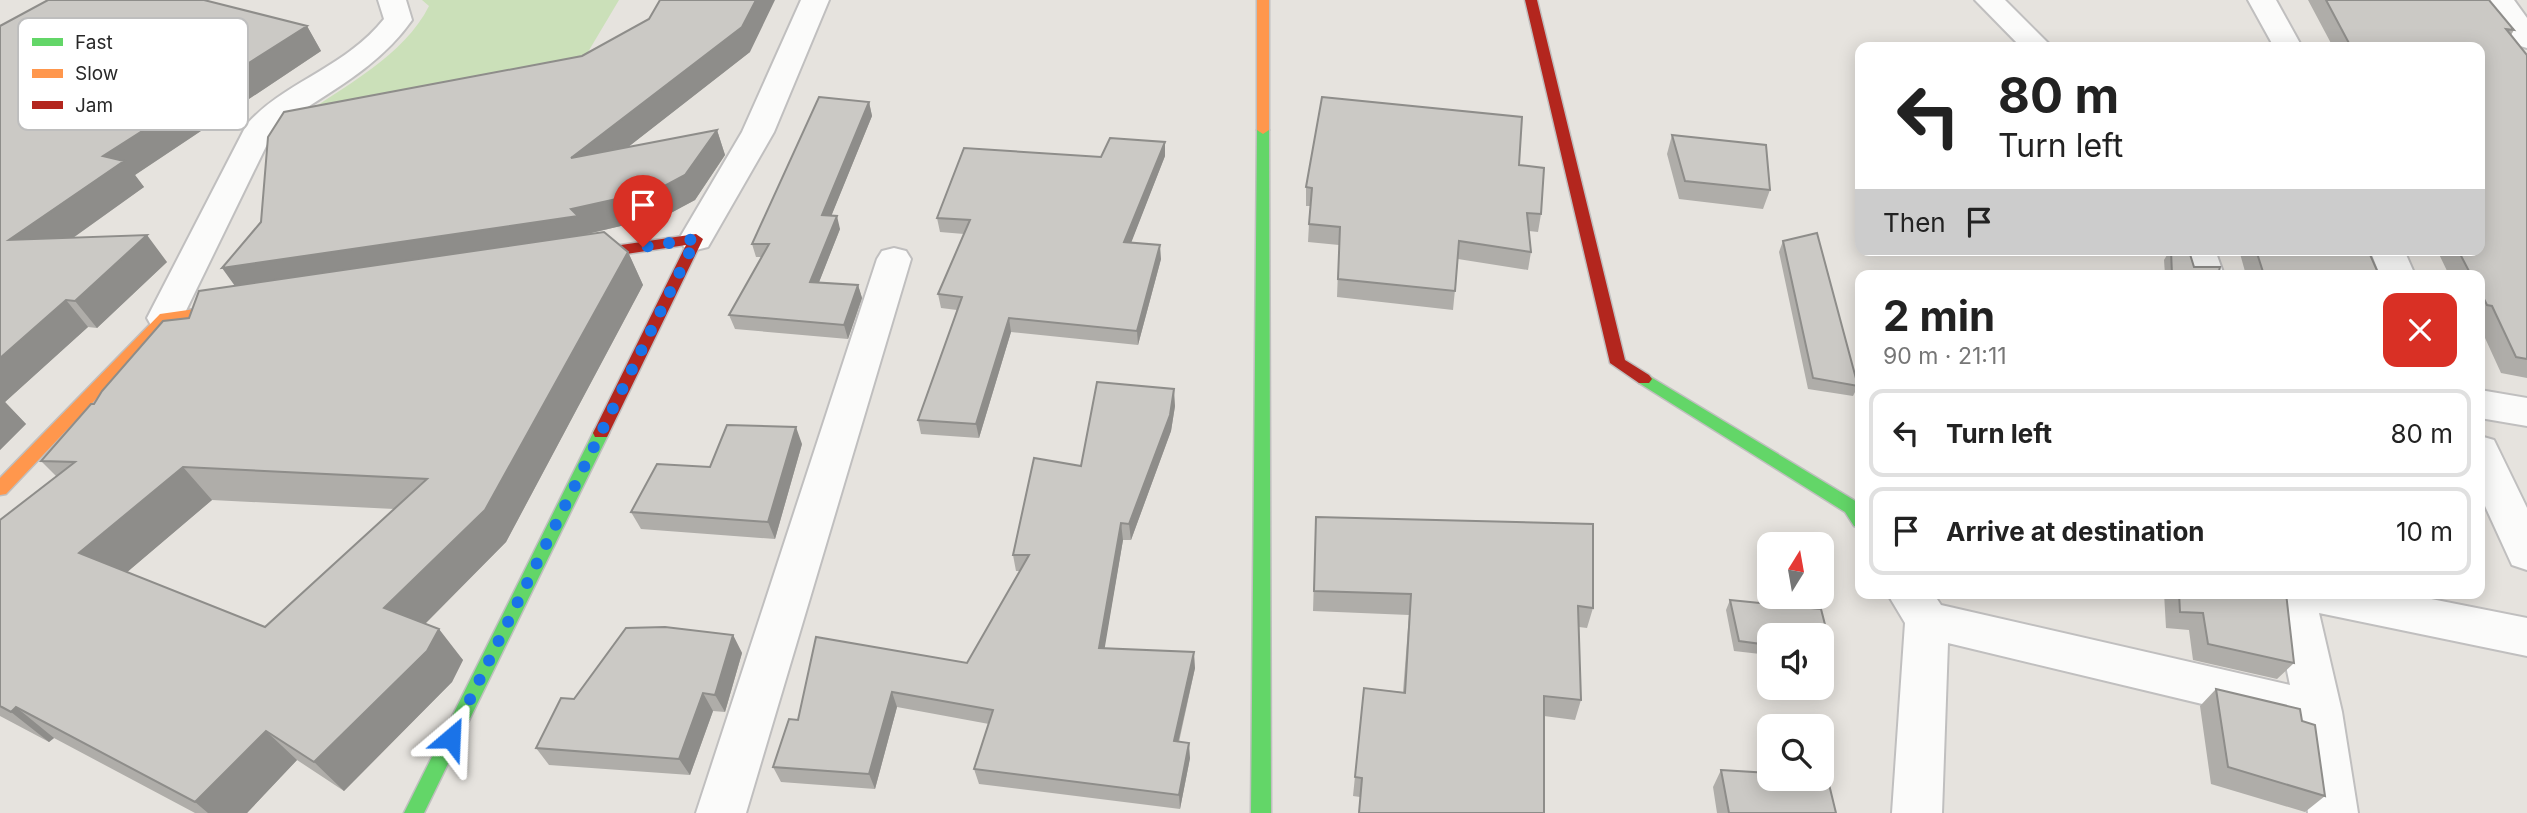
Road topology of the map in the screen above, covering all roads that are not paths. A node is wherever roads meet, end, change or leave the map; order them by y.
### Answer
1 (392, 0) edge
2 (815, 0) edge
3 (1264, 0) edge
4 (1531, 0) edge
5 (1990, 0) edge
6 (2262, 0) edge
7 (2500, 0) edge
8 (2527, 39) edge
9 (2033, 42) edge
10 (2285, 42) edge
11 (696, 239) junction
12 (560, 259) edge
13 (894, 259) dead end
14 (261, 304) edge
15 (165, 318) junction
16 (2485, 405) edge
17 (2527, 412) edge
18 (2485, 462) edge
19 (0, 489) edge
20 (1855, 513) edge
21 (2527, 552) edge
22 (2294, 599) edge
23 (2339, 599) edge
24 (1918, 607) edge
25 (2527, 636) edge
26 (2319, 712) junction
27 (414, 813) edge
28 (721, 813) edge
29 (1261, 813) edge
30 (1917, 813) edge
31 (2333, 813) edge

1 - 15 street
2 - 11 street
3 - 29 street
4 - 20 street
5 - 9 street
6 - 10 street
7 - 8 street
11 - 12 street
11 - 27 street
13 - 28 street
14 - 15 street
15 - 19 street
16 - 17 street
18 - 21 street
22 - 26 street
23 - 25 street
24 - 26 street
24 - 30 street
26 - 31 street

